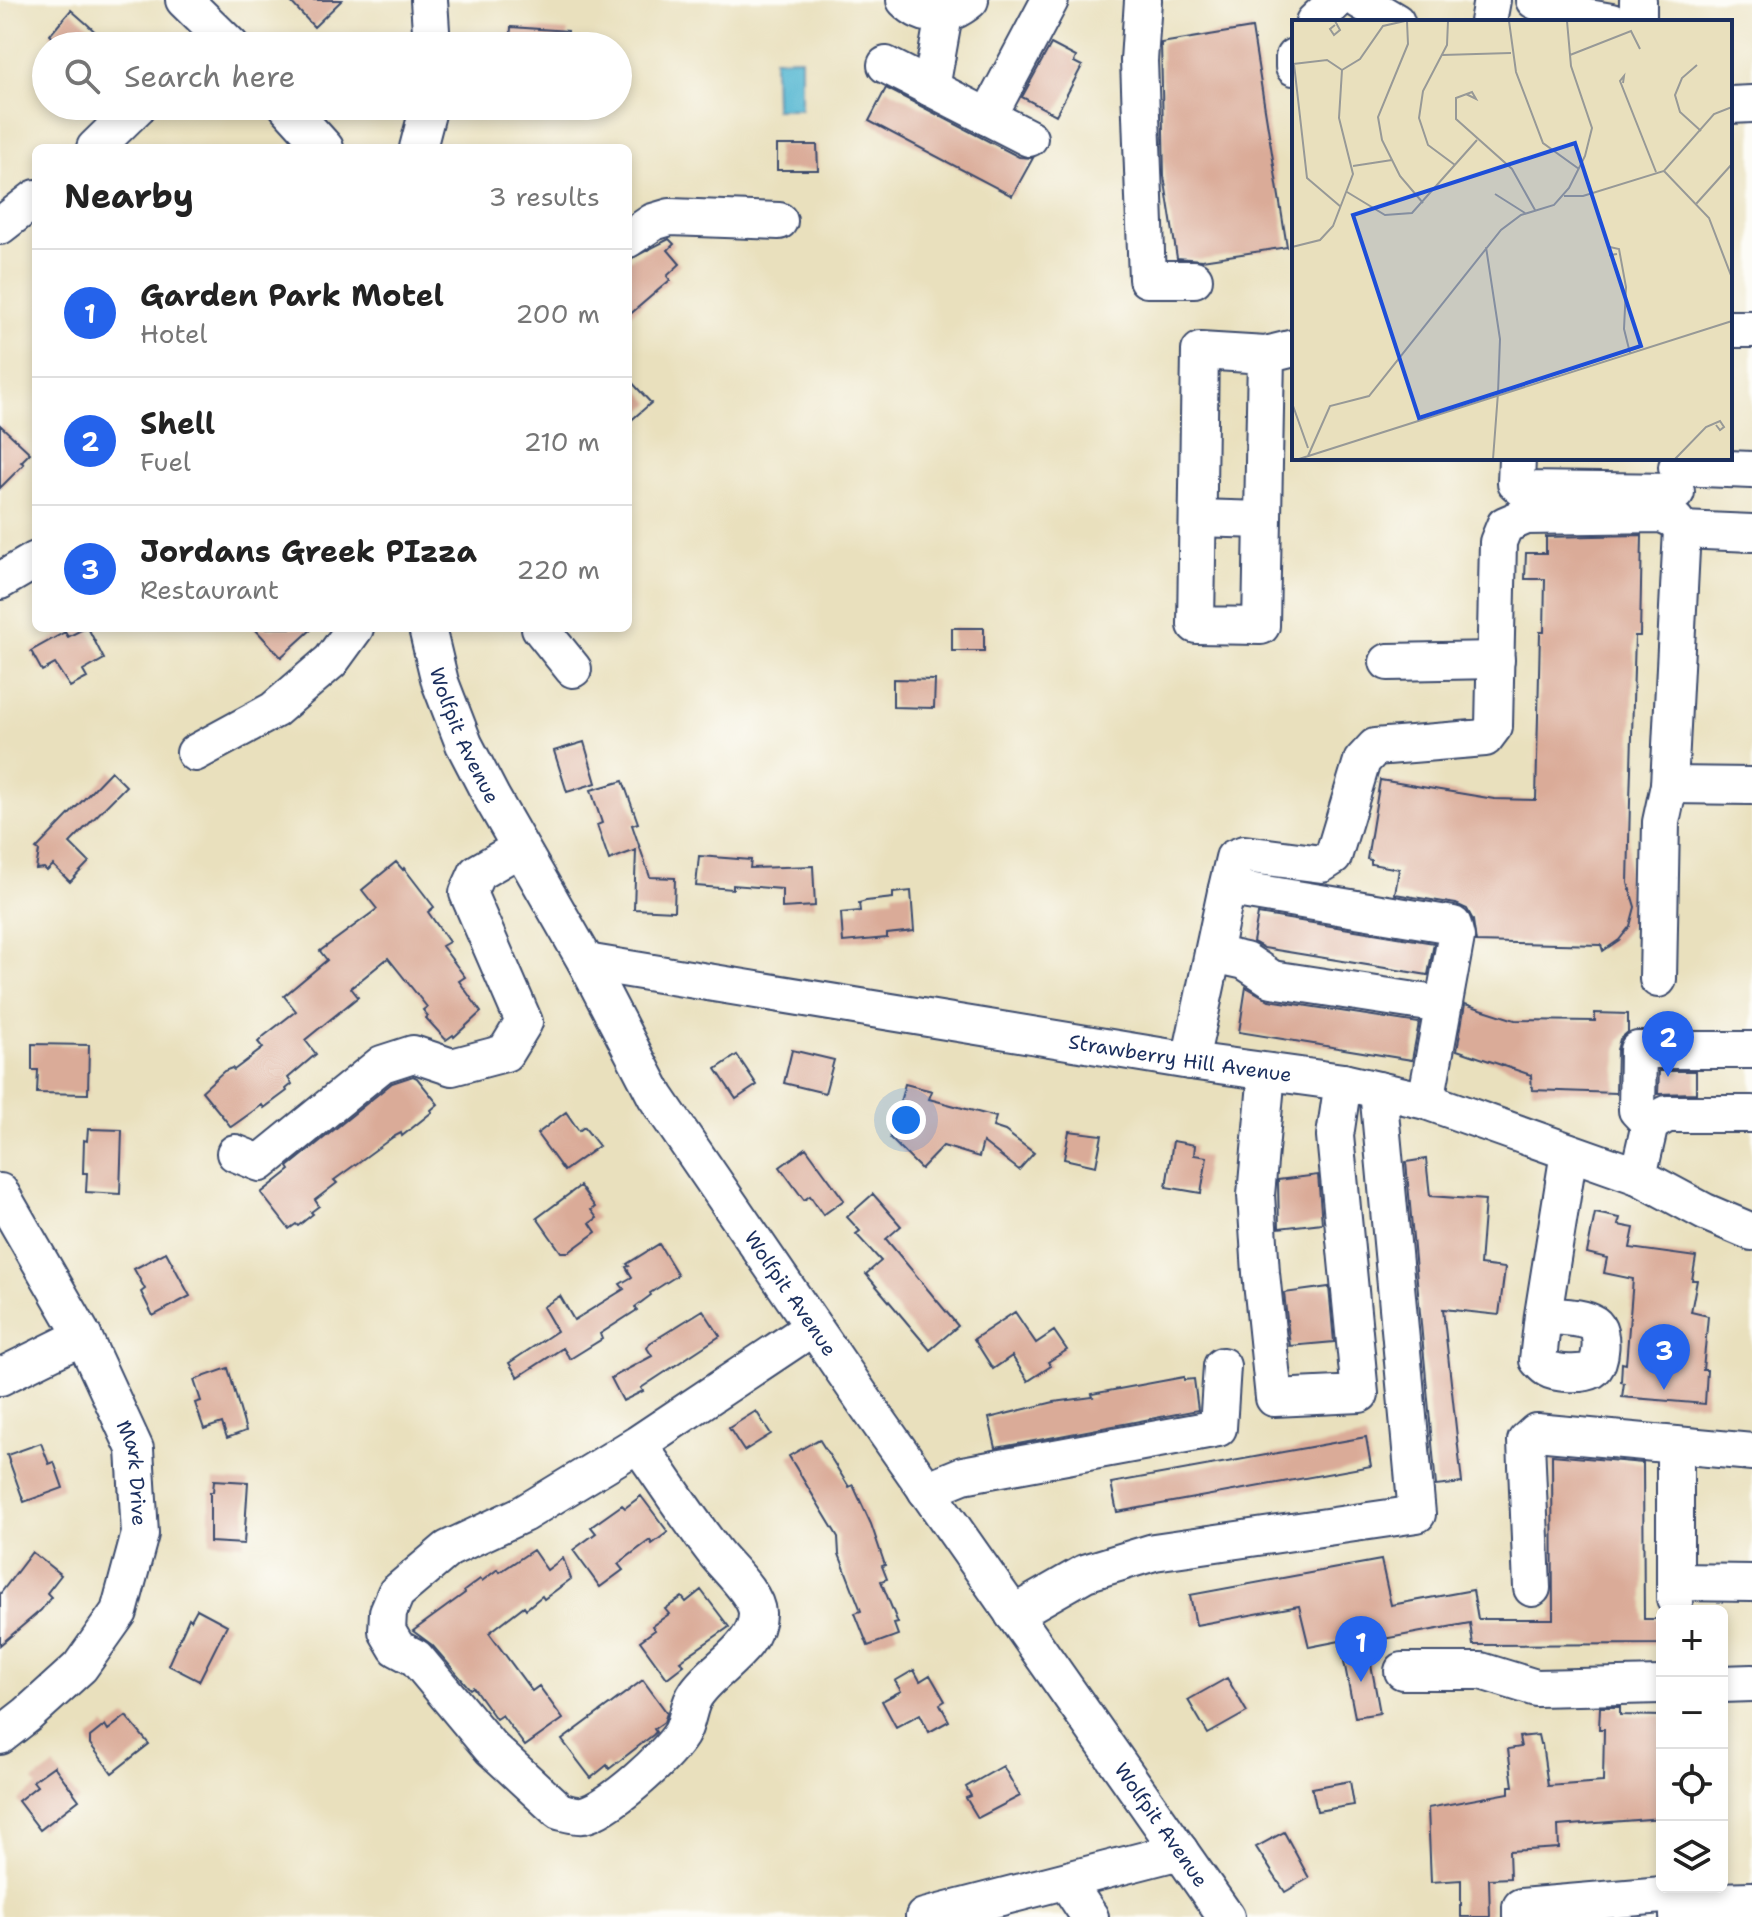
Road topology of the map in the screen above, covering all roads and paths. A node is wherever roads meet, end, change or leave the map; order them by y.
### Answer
1 (184, 0) edge
2 (429, 0) edge
3 (905, 0) edge
4 (1050, 0) edge
5 (1143, 0) edge
6 (1337, 0) edge
7 (1359, 0) edge
8 (1492, 0) edge
9 (1534, 0) edge
10 (957, 8) edge
11 (1316, 20) edge
12 (1393, 20) edge
13 (1488, 20) edge
14 (1600, 20) edge
15 (209, 32) edge
16 (431, 32) edge
17 (886, 65) dead end
18 (931, 88) junction
19 (1752, 104) edge
20 (1732, 105) edge
21 (988, 117) junction
22 (124, 120) edge
23 (300, 120) edge
24 (425, 120) edge
25 (1029, 138) dead end
26 (99, 144) edge
27 (321, 144) edge
28 (419, 144) edge
29 (32, 201) edge
30 (779, 221) dead end
31 (0, 226) edge
32 (632, 236) edge
33 (1194, 279) dead end
34 (1280, 351) edge
35 (1517, 460) edge
36 (1752, 470) edge
37 (1677, 493) edge
38 (1198, 518) junction
39 (1262, 520) junction
40 (1752, 533) edge
41 (32, 562) edge
42 (0, 581) edge
43 (352, 632) edge
44 (428, 632) edge
45 (543, 632) edge
46 (1496, 660) junction
47 (1388, 662) dead end
48 (573, 669) dead end
49 (195, 753) dead end
50 (1669, 785) junction
51 (1752, 786) edge
52 (520, 848) junction
53 (1226, 892) junction
54 (1213, 954) junction
55 (586, 962) junction
56 (1658, 979) dead end
57 (1442, 1005) junction
58 (1752, 1050) edge
59 (1190, 1061) junction
60 (1267, 1072) junction
61 (1343, 1082) junction
62 (1378, 1090) junction
63 (1426, 1101) junction
64 (1752, 1114) edge
65 (1650, 1124) junction
66 (1569, 1152) junction
67 (235, 1153) dead end
68 (1638, 1176) junction
69 (0, 1192) edge
70 (1752, 1232) edge
71 (1543, 1315) dead end
72 (813, 1327) junction
73 (83, 1336) junction
74 (1222, 1366) dead end
75 (0, 1377) edge
76 (638, 1444) junction
77 (1675, 1445) junction
78 (1752, 1452) edge
79 (926, 1490) junction
80 (1752, 1583) edge
81 (1532, 1588) dead end
82 (1013, 1614) junction
83 (1403, 1671) dead end
84 (1752, 1683) edge
85 (1728, 1684) edge
86 (1656, 1685) edge
87 (0, 1736) edge
88 (1180, 1851) junction
89 (1066, 1881) junction
90 (1752, 1900) edge
91 (1678, 1909) edge
92 (924, 1917) edge
93 (1090, 1917) edge
94 (1226, 1917) edge
95 (1521, 1917) edge

1 - 15 street
2 - 16 street
3 - 10 street
4 - 21 street
5 - 33 street
6 - 11 street
7 - 12 street
8 - 13 street
9 - 14 street
10 - 18 street
17 - 18 street
18 - 21 street
19 - 20 street
21 - 25 street
22 - 26 street
23 - 27 street
24 - 28 street
29 - 31 street
30 - 32 street
34 - 38 street
34 - 39 street
35 - 37 street
36 - 37 street
37 - 40 street
37 - 46 street
37 - 50 street
38 - 39 street
38 - 39 street
41 - 42 street
43 - 49 street
44 - 52 street, Wolfpit Avenue
45 - 48 street
46 - 47 street
46 - 53 street
50 - 51 street
50 - 56 street
52 - 55 street, Wolfpit Avenue
52 - 67 street
53 - 54 street
53 - 57 street
54 - 57 street
54 - 59 street
55 - 59 street, Strawberry Hill Avenue
55 - 72 street, Wolfpit Avenue
57 - 63 street
58 - 65 street
59 - 60 street, Strawberry Hill Avenue
60 - 61 street, Strawberry Hill Avenue
60 - 61 street
61 - 62 street, Strawberry Hill Avenue
62 - 63 street, Strawberry Hill Avenue
62 - 82 street
63 - 66 street, Strawberry Hill Avenue
64 - 65 street
65 - 68 street
66 - 68 street, Strawberry Hill Avenue
66 - 71 street
68 - 70 street, Strawberry Hill Avenue
69 - 73 street, Mark Drive
72 - 76 street
72 - 79 street, Wolfpit Avenue
73 - 75 street
73 - 87 street, Mark Drive
74 - 79 street
76 - 76 street
77 - 78 street
77 - 80 street
77 - 81 street
79 - 82 street, Wolfpit Avenue
82 - 88 street, Wolfpit Avenue
83 - 86 street
84 - 85 street
88 - 89 street
88 - 94 street, Wolfpit Avenue
89 - 92 street
89 - 93 street
90 - 91 street
91 - 95 street

